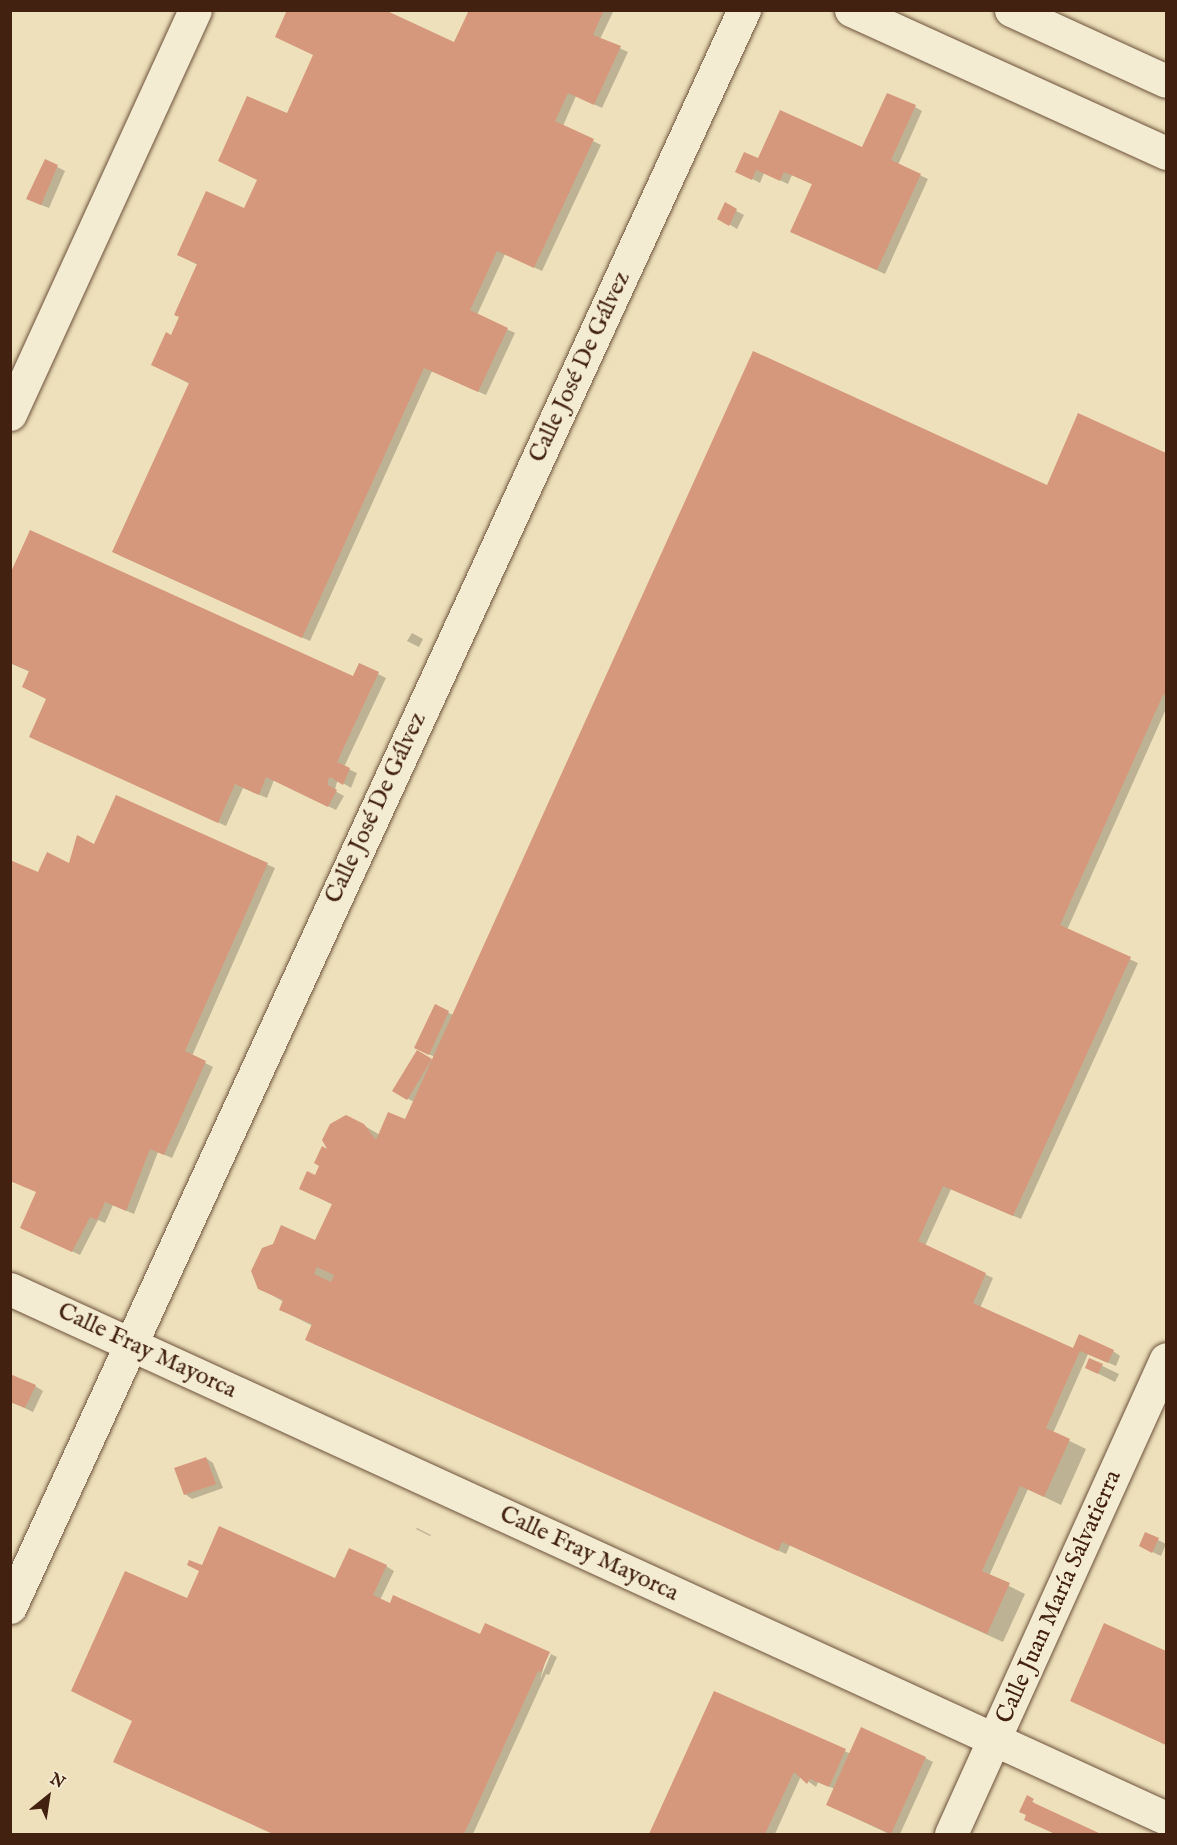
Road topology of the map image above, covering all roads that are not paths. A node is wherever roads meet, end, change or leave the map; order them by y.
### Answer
1 (195, 10) edge
2 (744, 10) edge
3 (851, 10) edge
4 (1011, 10) edge
5 (1167, 81) edge
6 (1167, 153) edge
7 (10, 414) edge
8 (10, 1289) edge
9 (130, 1343) junction
10 (1167, 1359) edge
11 (10, 1607) edge
12 (994, 1739) junction
13 (1167, 1818) edge
14 (951, 1834) edge

1 - 7 street
2 - 9 street, Calle José De Gálvez
3 - 6 street
4 - 5 street
8 - 9 street, Calle Fray Mayorca
9 - 11 street, Calle José De Gálvez
9 - 12 street, Calle Fray Mayorca
10 - 12 street, Calle Juan María Salvatierra
12 - 13 street, Calle Fray Mayorca
12 - 14 street, Calle Juan María Salvatierra

